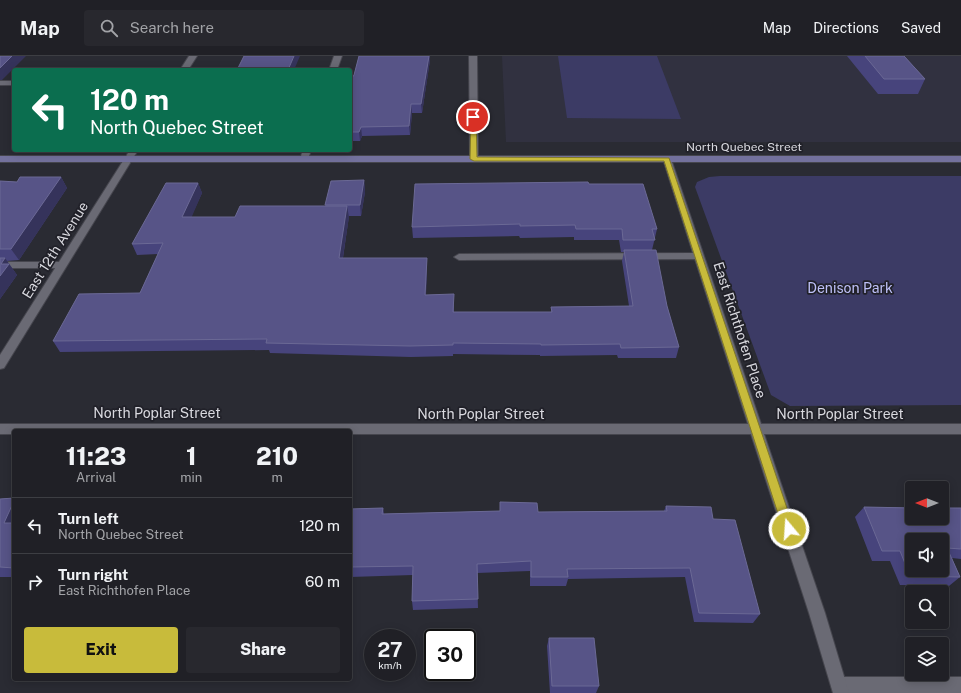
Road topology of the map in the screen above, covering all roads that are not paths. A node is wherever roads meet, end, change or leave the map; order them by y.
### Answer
1 (193, 56) edge
2 (338, 56) edge
3 (473, 56) edge
4 (185, 68) edge
5 (334, 68) edge
6 (0, 83) edge
7 (12, 83) edge
8 (133, 152) edge
9 (306, 152) edge
10 (0, 159) edge
11 (304, 159) junction
12 (474, 159) junction
13 (667, 159) junction
14 (961, 159) edge
15 (128, 160) junction
16 (700, 256) junction
17 (459, 257) dead end
18 (0, 265) edge
19 (62, 265) junction
20 (0, 365) edge
21 (0, 429) edge
22 (12, 429) edge
23 (352, 429) edge
24 (961, 429) edge
25 (756, 430) junction
26 (961, 685) edge
27 (840, 689) edge

1 - 4 street
2 - 5 street
3 - 12 street
6 - 7 street
8 - 15 street, East 12th Avenue
9 - 11 street
10 - 15 main road, North Quebec Street
11 - 12 main road, North Quebec Street
11 - 15 main road, North Quebec Street
12 - 13 main road, North Quebec Street
13 - 14 main road, North Quebec Street
13 - 16 street, East Richthofen Place
15 - 19 street, East 12th Avenue
16 - 17 street
16 - 25 street, East Richthofen Place
18 - 19 street
19 - 20 street, East 12th Avenue
21 - 22 street, North Poplar Street
23 - 25 street, North Poplar Street
24 - 25 street, North Poplar Street
25 - 27 street, East Richthofen Place
26 - 27 street

